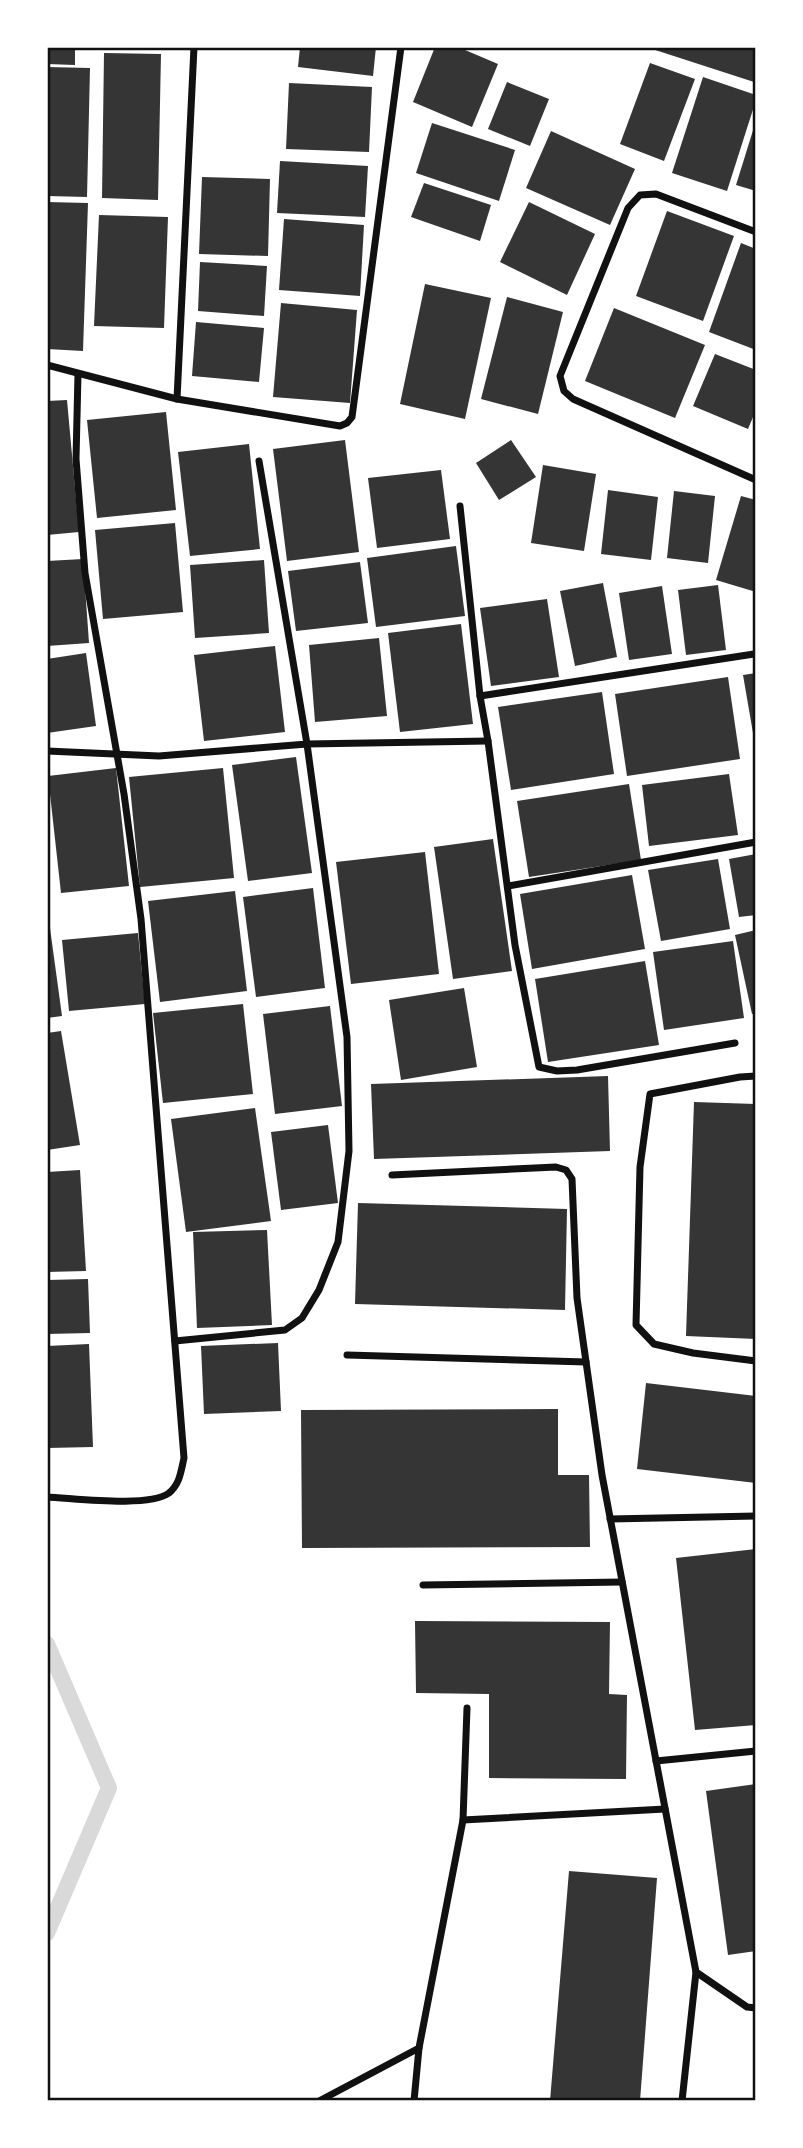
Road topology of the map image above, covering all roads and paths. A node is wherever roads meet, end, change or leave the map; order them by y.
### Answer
1 (194, 47) edge
2 (401, 47) edge
3 (756, 232) edge
4 (47, 365) edge
5 (78, 374) junction
6 (177, 399) junction
7 (259, 461) dead end
8 (756, 480) edge
9 (460, 506) dead end
10 (754, 654) dead end
11 (480, 696) junction
12 (488, 741) junction
13 (307, 744) junction
14 (47, 751) edge
15 (117, 753) junction
16 (756, 842) edge
17 (508, 886) junction
18 (735, 1043) dead end
19 (756, 1076) edge
20 (392, 1175) dead end
21 (175, 1341) junction
22 (347, 1354) dead end
23 (756, 1361) edge
24 (586, 1362) junction
25 (47, 1497) edge
26 (756, 1516) edge
27 (610, 1519) junction
28 (622, 1582) junction
29 (423, 1585) dead end
30 (467, 1708) dead end
31 (756, 1751) edge
32 (656, 1761) junction
33 (665, 1809) junction
34 (463, 1820) junction
35 (696, 1972) junction
36 (756, 2008) edge
37 (419, 2048) junction
38 (319, 2101) edge
39 (414, 2101) edge
40 (682, 2101) edge

1 - 6 street
2 - 6 street
3 - 8 street
4 - 5 street
5 - 6 street
5 - 15 street
7 - 13 street
9 - 11 street
10 - 11 street
11 - 12 street
12 - 13 street
12 - 17 street
13 - 15 street
13 - 21 street
14 - 15 street
15 - 21 street
16 - 17 street
17 - 18 street
19 - 23 street
20 - 24 street
21 - 25 street
22 - 24 street
24 - 27 street
26 - 27 street
27 - 28 street
28 - 29 street
28 - 32 street
30 - 34 street
31 - 32 street
32 - 33 street
33 - 34 street
33 - 35 street
34 - 37 street
35 - 36 street
35 - 40 street
37 - 38 street
37 - 39 street

